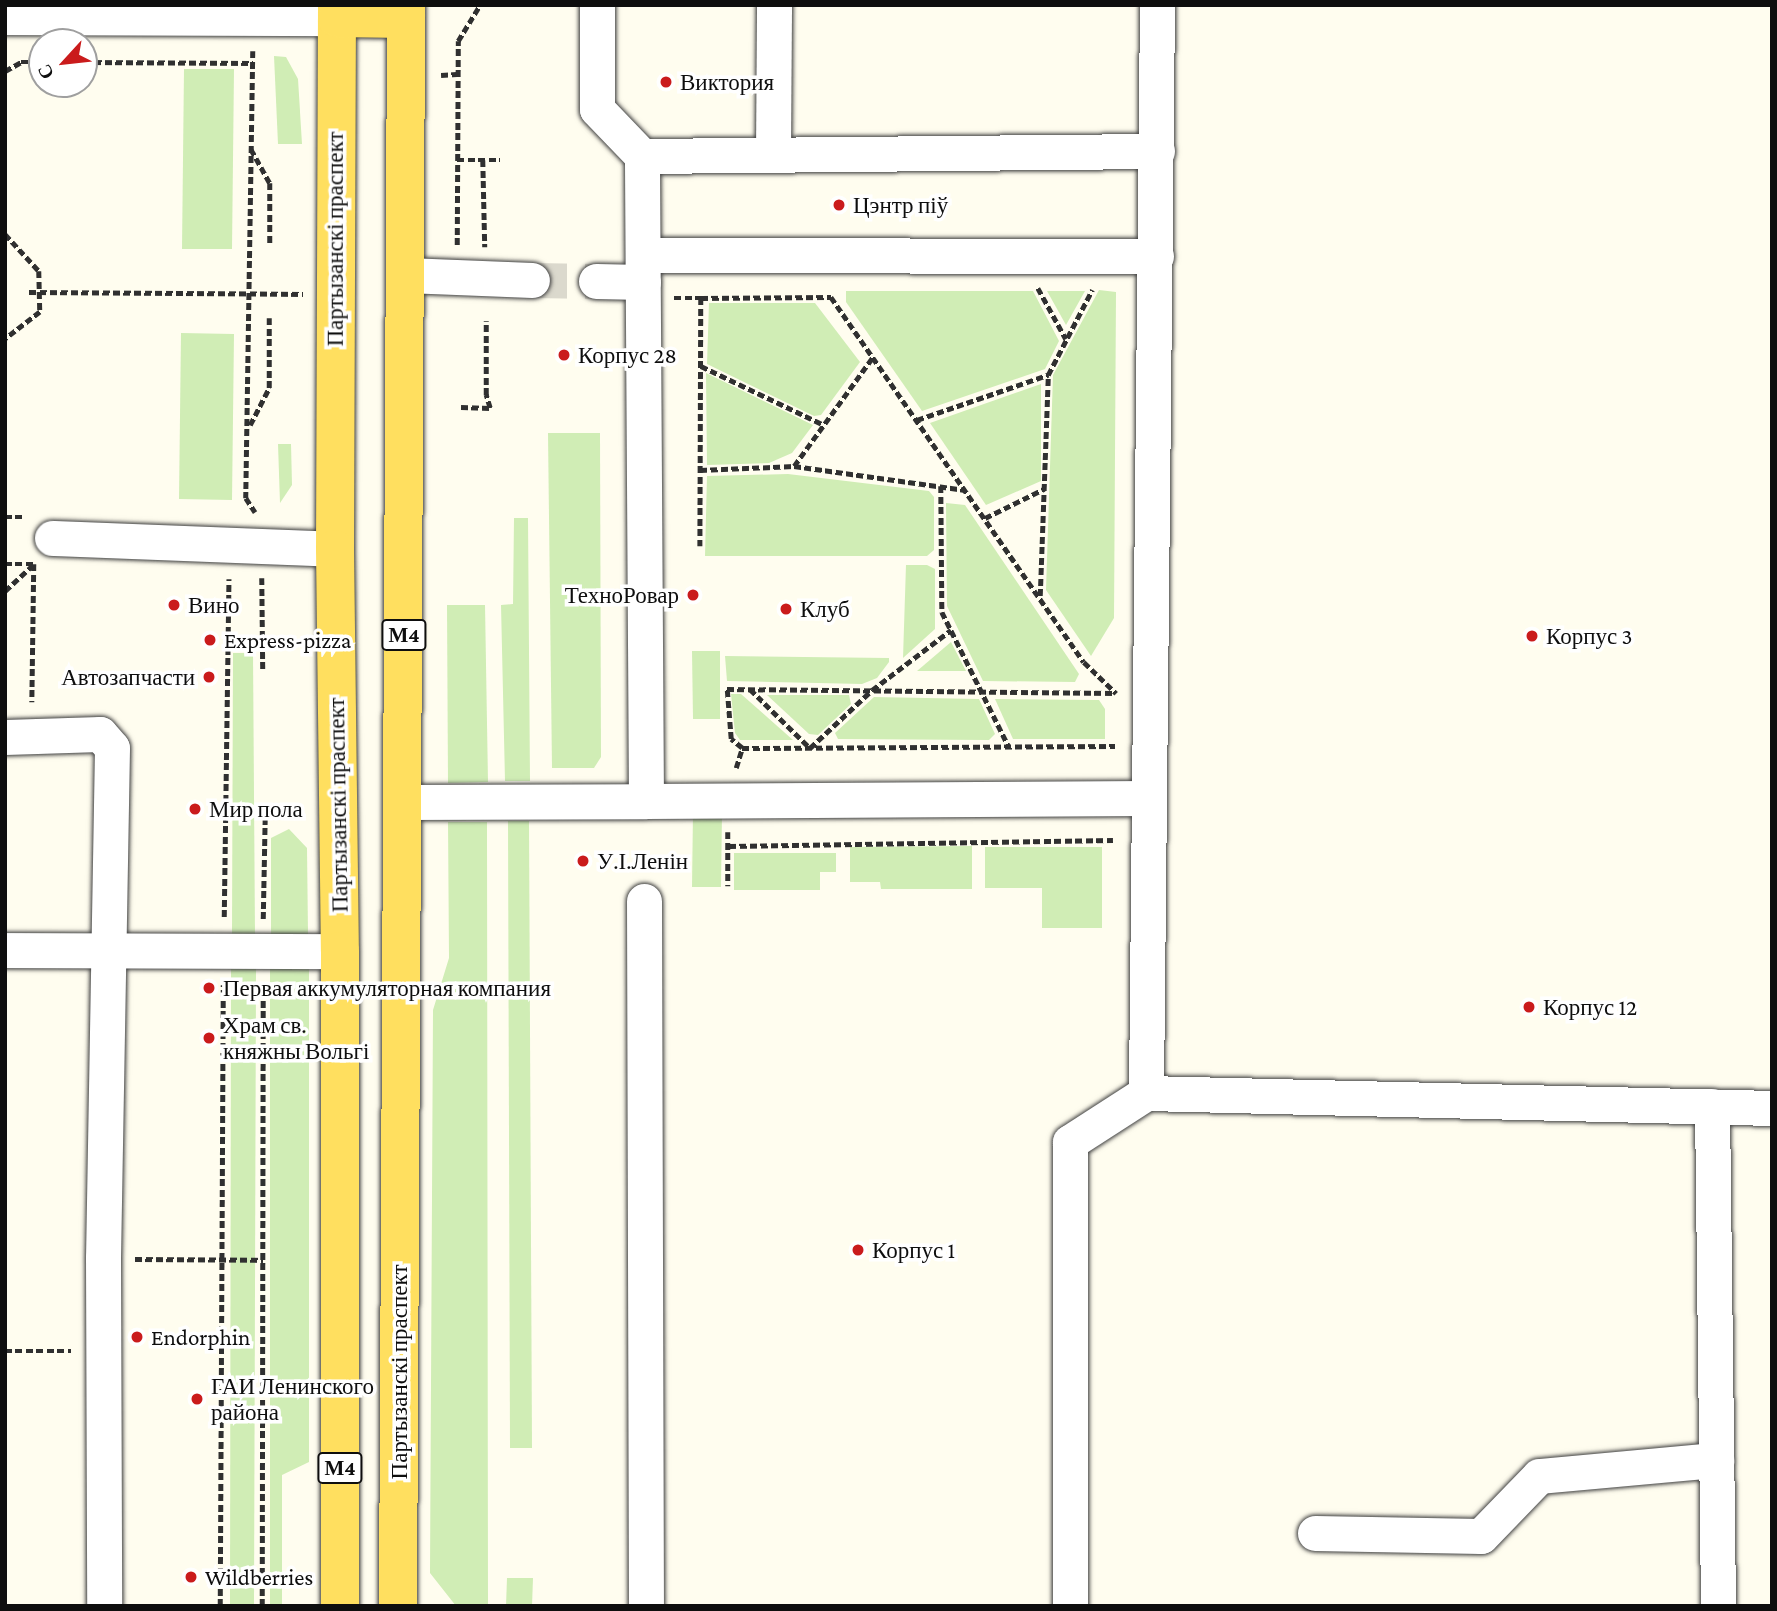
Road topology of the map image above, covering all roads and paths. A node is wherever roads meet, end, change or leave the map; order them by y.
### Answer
1 (480, 5) edge
2 (597, 5) edge
3 (774, 5) edge
4 (1157, 5) edge
5 (66, 11) edge
6 (337, 11) edge
7 (407, 12) edge
8 (5, 17) edge
9 (254, 40) dead end
10 (28, 62) edge
11 (98, 62) edge
12 (253, 63) junction
13 (5, 71) edge
14 (251, 148) junction
15 (1157, 151) junction
16 (773, 153) junction
17 (642, 156) junction
18 (457, 160) junction
19 (483, 160) junction
20 (500, 160) dead end
21 (5, 234) edge
22 (270, 245) dead end
23 (485, 247) dead end
24 (1156, 256) junction
25 (406, 275) junction
26 (458, 277) junction
27 (651, 278) junction
28 (531, 280) tunnel mouth
29 (596, 281) tunnel mouth
30 (1047, 283) dead end
31 (1095, 283) dead end
32 (836, 290) dead end
33 (29, 292) dead end
34 (40, 292) junction
35 (250, 294) junction
36 (335, 294) junction
37 (831, 297) junction
38 (701, 298) junction
39 (269, 318) dead end
40 (486, 321) dead end
41 (5, 339) edge
42 (1066, 340) junction
43 (873, 357) junction
44 (701, 366) junction
45 (1048, 375) junction
46 (461, 407) dead end
47 (917, 420) junction
48 (824, 425) junction
49 (249, 426) junction
50 (794, 466) junction
51 (700, 470) junction
52 (941, 486) junction
53 (1044, 489) junction
54 (965, 490) junction
55 (985, 518) junction
56 (51, 538) dead end
57 (261, 546) junction
58 (700, 547) dead end
59 (335, 549) junction
60 (5, 564) edge
61 (1040, 597) junction
62 (951, 630) junction
63 (263, 671) dead end
64 (1116, 679) dead end
65 (749, 688) junction
66 (872, 690) junction
67 (982, 691) junction
68 (1116, 693) junction
69 (1116, 706) dead end
70 (1116, 733) dead end
71 (19, 737) edge
72 (1009, 747) junction
73 (742, 748) junction
74 (810, 748) junction
75 (1147, 798) junction
76 (727, 800) junction
77 (646, 801) junction
78 (403, 802) junction
79 (265, 814) dead end
80 (1113, 839) dead end
81 (729, 846) junction
82 (728, 886) dead end
83 (644, 901) dead end
84 (5, 950) edge
85 (263, 951) junction
86 (340, 951) junction
87 (111, 952) junction
88 (223, 953) junction
89 (1146, 1093) junction
90 (1712, 1107) junction
91 (1772, 1108) edge
92 (340, 1115) junction
93 (400, 1121) junction
94 (103, 1258) junction
95 (263, 1259) junction
96 (221, 1260) junction
97 (70, 1351) dead end
98 (5, 1352) edge
99 (1716, 1460) junction
100 (1315, 1533) dead end
101 (104, 1606) edge
102 (220, 1606) edge
103 (262, 1606) edge
104 (340, 1606) edge
105 (398, 1606) edge
106 (646, 1606) edge
107 (1070, 1606) edge
108 (1717, 1606) edge

1 - 18 path
2 - 17 street
3 - 16 street
4 - 15 street
5 - 6 street
5 - 8 street
6 - 7 main road
6 - 36 main road, Партызанскі праспект / М4
7 - 25 main road, Партызанскі праспект / М4
9 - 12 path
10 - 13 path
11 - 12 path
12 - 14 path
14 - 22 path
14 - 35 path
15 - 16 street
15 - 24 street
16 - 17 street
17 - 27 street
18 - 19 path
18 - 26 path
19 - 20 path
19 - 23 path
21 - 34 path
24 - 27 street
24 - 75 street
25 - 26 street
25 - 78 main road, Партызанскі праспект / М4
26 - 28 street
27 - 29 street
27 - 38 path
27 - 77 street
30 - 42 path
31 - 42 path
32 - 37 path
33 - 34 path
34 - 35 path
34 - 41 path
35 - 36 path
35 - 49 path
36 - 59 main road, Партызанскі праспект / М4
37 - 38 path
37 - 43 path
38 - 44 path
39 - 49 path
40 - 46 path
42 - 45 path
43 - 47 path
43 - 48 path
44 - 48 path
44 - 51 path
45 - 47 path
45 - 53 path
47 - 54 path
48 - 50 path
49 - 57 path
50 - 51 path
50 - 52 path
51 - 58 path
52 - 54 path
52 - 62 path
53 - 55 path
53 - 61 path
54 - 55 path
55 - 61 path
56 - 57 street
57 - 59 street
57 - 63 path
57 - 88 path
59 - 86 main road, Партызанскі праспект / М4
60 - 71 path
61 - 68 path
62 - 66 path
62 - 67 path
64 - 68 path
65 - 66 path
65 - 73 path
65 - 74 path
66 - 67 path
66 - 74 path
67 - 68 path
67 - 72 path
68 - 69 path
70 - 72 path
71 - 87 street
72 - 74 path
73 - 74 path
73 - 76 path
75 - 76 street
75 - 89 street
76 - 77 street
76 - 81 path
77 - 78 street
78 - 93 main road, Партызанскі праспект / М4
79 - 85 path
80 - 81 path
81 - 82 path
83 - 106 street
84 - 87 street
85 - 86 street
85 - 88 street
85 - 95 path
86 - 92 main road, Партызанскі праспект / М4
87 - 88 street
87 - 94 street
88 - 96 path
89 - 90 street
89 - 107 street
90 - 91 street
90 - 99 street
92 - 93 main road
92 - 104 main road, Партызанскі праспект / М4
93 - 105 main road, Партызанскі праспект / М4
94 - 96 path
94 - 101 street
95 - 96 path
95 - 103 path
96 - 102 path
97 - 98 path
99 - 100 street
99 - 108 street

